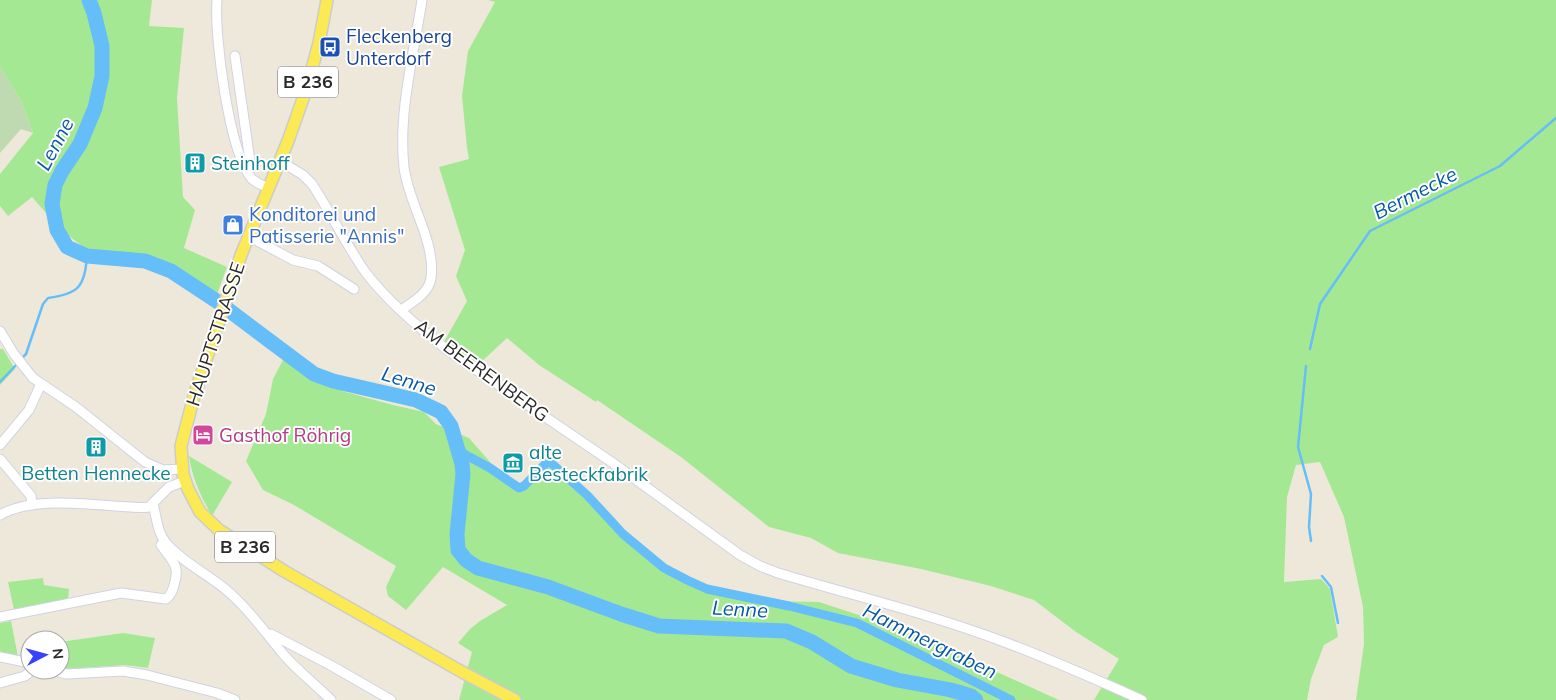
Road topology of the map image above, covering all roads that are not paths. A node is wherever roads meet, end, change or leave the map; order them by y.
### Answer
1 (217, 0) edge
2 (327, 0) edge
3 (422, 0) edge
4 (235, 56) dead end
5 (280, 161) junction
6 (247, 171) junction
7 (269, 188) junction
8 (248, 236) junction
9 (351, 288) dead end
10 (401, 310) junction
11 (0, 331) edge
12 (41, 384) junction
13 (0, 445) edge
14 (0, 459) edge
15 (182, 469) junction
16 (185, 481) junction
17 (153, 504) junction
18 (32, 505) junction
19 (0, 515) edge
20 (160, 535) junction
21 (0, 617) edge
22 (266, 632) junction
23 (0, 657) edge
24 (20, 661) edge
25 (70, 674) edge
26 (20, 677) edge
27 (0, 683) edge
28 (235, 700) edge
29 (331, 700) edge
30 (391, 700) edge
31 (516, 700) edge
32 (1142, 700) edge

1 - 6 street
2 - 5 main road, HAUPTSTRASSE / B 236
3 - 10 street
4 - 6 street
5 - 7 main road, HAUPTSTRASSE / B 236
5 - 10 street, AM BEERENBERG
6 - 7 street
7 - 8 main road, HAUPTSTRASSE / B 236
8 - 9 street
8 - 15 main road, HAUPTSTRASSE / B 236
10 - 32 street, AM BEERENBERG
11 - 12 street
12 - 13 street
12 - 15 street
14 - 18 street
15 - 16 main road, HAUPTSTRASSE / B 236
16 - 17 street
16 - 31 main road, HAUPTSTRASSE / B 236
17 - 18 street
17 - 20 street
18 - 19 street
20 - 21 street
20 - 22 street
22 - 29 street
22 - 30 street
23 - 24 street
25 - 28 street
26 - 27 street

